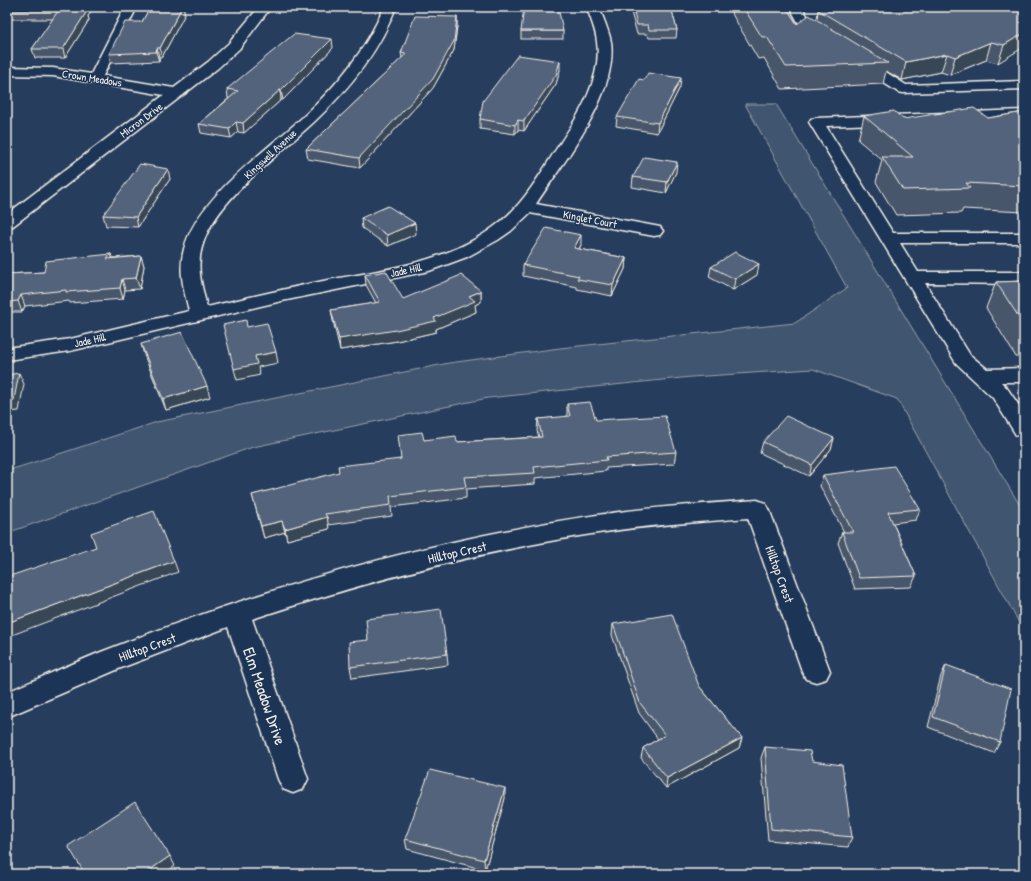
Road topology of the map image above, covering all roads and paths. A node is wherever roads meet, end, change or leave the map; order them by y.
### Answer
1 (131, 7) edge
2 (265, 7) edge
3 (390, 7) edge
4 (593, 7) edge
5 (796, 7) edge
6 (836, 47) edge
7 (849, 55) edge
8 (7, 71) edge
9 (95, 79) junction
10 (1024, 85) edge
11 (177, 93) junction
12 (1024, 114) edge
13 (526, 207) junction
14 (7, 222) edge
15 (654, 231) dead end
16 (888, 238) junction
17 (1024, 238) edge
18 (912, 277) junction
19 (1024, 278) edge
20 (200, 315) junction
21 (7, 354) edge
22 (1024, 374) edge
23 (981, 376) junction
24 (1024, 430) edge
25 (237, 614) junction
26 (816, 671) dead end
27 (7, 704) edge
28 (293, 778) dead end

1 - 9 street
2 - 11 street, Micron Drive
3 - 20 street, Kingswell Avenue
4 - 13 street, Jade Hill
5 - 6 street
7 - 10 street
8 - 9 street, Crown Meadows
9 - 11 street, Crown Meadows
11 - 14 street, Micron Drive
12 - 16 street
13 - 15 street, Kinglet Court
13 - 20 street, Jade Hill
16 - 17 street
16 - 18 street
18 - 19 street
18 - 23 street
20 - 21 street, Jade Hill
22 - 23 street
23 - 24 street
25 - 26 street, Hilltop Crest
25 - 27 street, Hilltop Crest
25 - 28 street, Elm Meadow Drive

